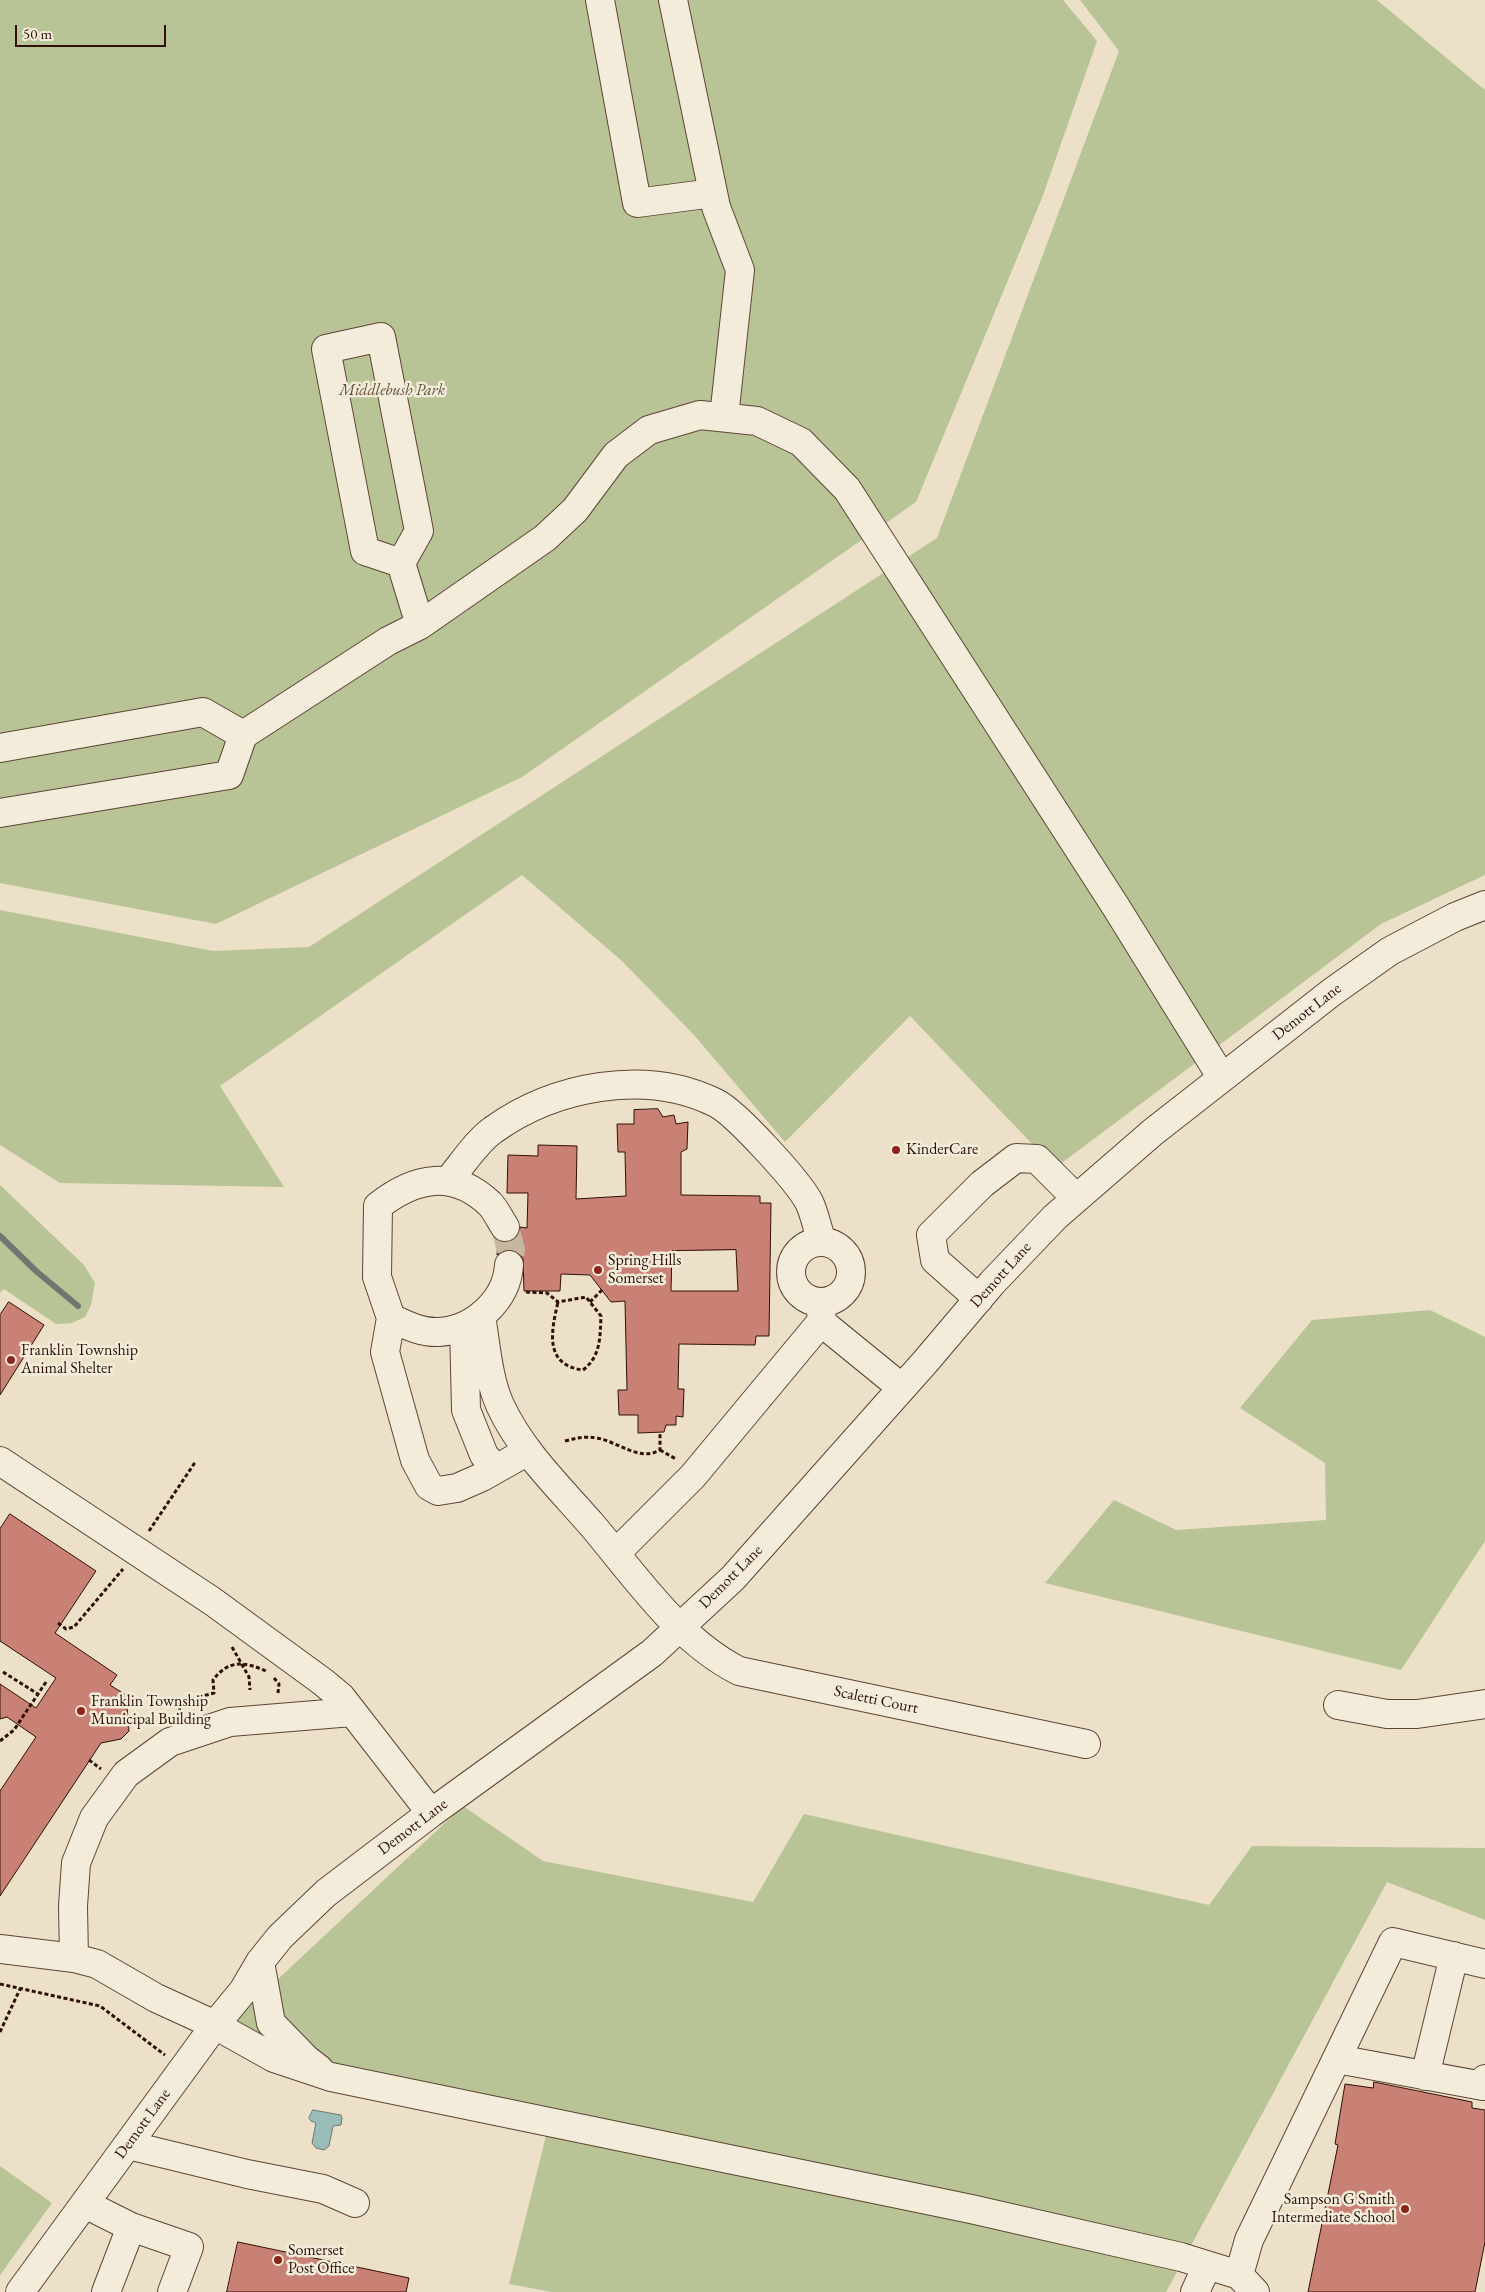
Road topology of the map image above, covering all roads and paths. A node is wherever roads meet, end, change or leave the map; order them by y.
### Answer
1 (600, 0) edge
2 (673, 0) edge
3 (713, 193) junction
4 (724, 417) junction
5 (401, 563) junction
6 (420, 625) junction
7 (243, 735) junction
8 (0, 748) edge
9 (0, 813) edge
10 (1485, 905) edge
11 (1222, 1078) junction
12 (448, 1181) junction
13 (1076, 1198) junction
14 (505, 1227) tunnel mouth
15 (822, 1241) junction
16 (509, 1265) tunnel mouth
17 (602, 1290) dead end
18 (518, 1291) dead end
19 (978, 1299) junction
20 (558, 1302) junction
21 (590, 1302) junction
22 (822, 1313) junction
23 (391, 1318) junction
24 (472, 1321) junction
25 (902, 1388) junction
26 (660, 1432) dead end
27 (565, 1441) dead end
28 (528, 1451) junction
29 (0, 1461) edge
30 (196, 1461) dead end
31 (496, 1469) junction
32 (149, 1532) dead end
33 (616, 1553) junction
34 (127, 1564) dead end
35 (58, 1624) dead end
36 (680, 1627) junction
37 (3, 1672) dead end
38 (46, 1682) dead end
39 (38, 1694) junction
40 (1485, 1704) edge
41 (1338, 1705) dead end
42 (352, 1712) junction
43 (0, 1741) edge
44 (1086, 1744) dead end
45 (431, 1813) junction
46 (0, 1949) edge
47 (1454, 1956) junction
48 (74, 1958) junction
49 (260, 1962) junction
50 (1485, 1964) edge
51 (0, 1984) edge
52 (20, 1989) junction
53 (215, 2025) junction
54 (0, 2032) edge
55 (165, 2055) dead end
56 (1337, 2059) junction
57 (1425, 2076) junction
58 (331, 2077) junction
59 (1485, 2079) edge
60 (128, 2145) junction
61 (355, 2203) dead end
62 (85, 2204) junction
63 (131, 2228) junction
64 (1207, 2266) junction
65 (1247, 2284) edge
66 (20, 2292) edge
67 (106, 2292) edge
68 (172, 2292) edge
69 (1195, 2292) edge

1 - 3 street
2 - 3 street
3 - 4 street
4 - 6 street
4 - 11 street
5 - 5 street
5 - 6 street
6 - 7 street
7 - 8 street
7 - 9 street
10 - 11 street, Demott Lane
11 - 13 street, Demott Lane
12 - 14 street
12 - 15 street
12 - 23 street
13 - 19 street, Demott Lane
13 - 19 street
15 - 22 street
15 - 22 street
16 - 24 street
17 - 21 path
18 - 20 path
19 - 25 street, Demott Lane
20 - 21 path
20 - 21 path
22 - 25 street
22 - 33 street
23 - 24 street
23 - 31 street
24 - 28 street, Scaletti Court
24 - 31 street
25 - 36 street, Demott Lane
26 - 27 path
28 - 31 street
28 - 33 street, Scaletti Court
29 - 42 street
30 - 32 path
33 - 36 street, Scaletti Court
34 - 35 path
36 - 44 street, Scaletti Court
36 - 45 street, Demott Lane
37 - 39 path
38 - 39 path
39 - 43 path
40 - 41 street
42 - 45 street
42 - 48 street
45 - 49 street, Demott Lane
46 - 48 street
47 - 50 street
47 - 56 street
47 - 57 street
48 - 53 street
49 - 53 street, Demott Lane
49 - 58 street
51 - 52 path
52 - 54 path
52 - 55 path
53 - 58 street
53 - 60 street, Demott Lane
56 - 57 street
56 - 65 street
57 - 59 street
58 - 64 street
60 - 61 street
60 - 62 street, Demott Lane
62 - 63 street
62 - 66 street, Demott Lane
63 - 67 street
63 - 68 street
64 - 65 street
64 - 69 street

